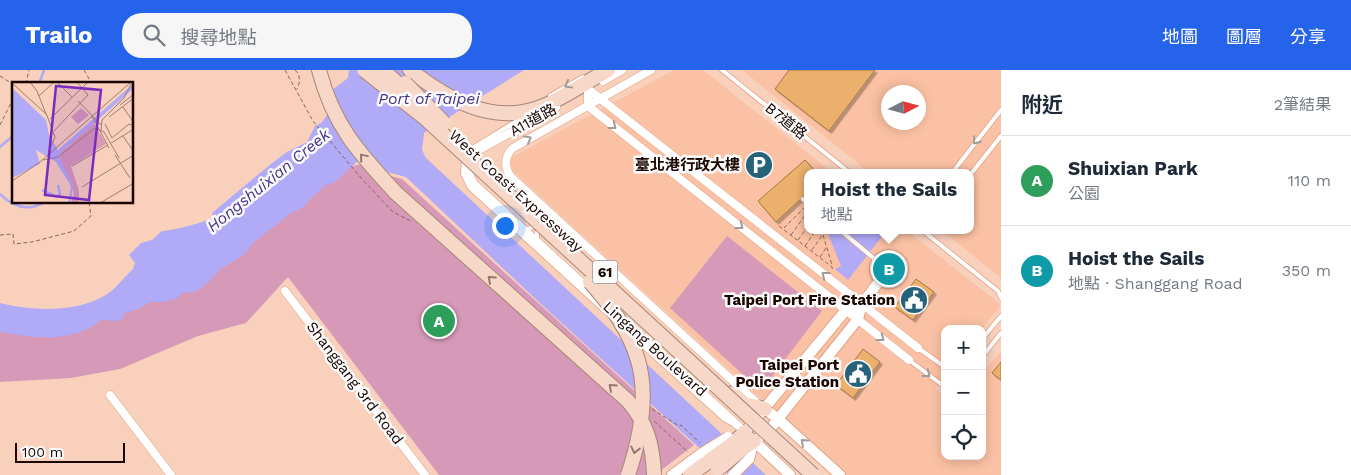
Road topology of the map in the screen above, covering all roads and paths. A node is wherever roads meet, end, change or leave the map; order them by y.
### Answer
1 (84, 70) edge
2 (285, 70) edge
3 (294, 70) edge
4 (319, 70) edge
5 (364, 70) edge
6 (370, 70) edge
7 (383, 70) edge
8 (392, 70) edge
9 (410, 70) edge
10 (608, 70) edge
11 (622, 70) edge
12 (651, 70) edge
13 (722, 70) edge
14 (588, 74) dead end
15 (0, 76) edge
16 (91, 82) edge
17 (12, 87) edge
18 (588, 89) junction
19 (296, 90) junction
20 (600, 99) junction
21 (12, 101) edge
22 (542, 102) dead end
23 (588, 106) junction
24 (1001, 110) edge
25 (520, 116) junction
26 (1, 121) edge
27 (0, 125) edge
28 (1001, 136) edge
29 (845, 169) edge
30 (955, 169) edge
31 (974, 170) edge
32 (510, 176) joint
33 (362, 179) dead end
34 (474, 184) joint
35 (500, 192) junction
36 (89, 204) edge
37 (543, 207) junction
38 (804, 208) edge
39 (804, 216) edge
40 (557, 219) junction
41 (779, 226) dead end
42 (783, 229) junction
43 (524, 230) junction
44 (804, 232) edge
45 (813, 234) edge
46 (845, 234) edge
47 (929, 234) edge
48 (0, 235) edge
49 (790, 235) junction
50 (823, 235) joint
51 (798, 240) junction
52 (537, 242) junction
53 (805, 246) junction
54 (827, 247) junction
55 (811, 251) junction
56 (820, 257) junction
57 (877, 261) junction
58 (832, 267) junction
59 (838, 275) dead end
60 (880, 280) junction
61 (285, 291) dead end
62 (1001, 298) edge
63 (862, 304) junction
64 (846, 310) junction
65 (1001, 316) edge
66 (858, 319) junction
67 (1001, 333) edge
68 (986, 334) edge
69 (918, 348) joint
70 (986, 352) edge
71 (909, 360) joint
72 (941, 364) edge
73 (941, 384) edge
74 (110, 395) dead end
75 (765, 409) junction
76 (778, 419) junction
77 (654, 420) dead end
78 (770, 428) junction
79 (742, 443) junction
80 (708, 463) edge
81 (172, 475) edge
82 (425, 475) edge
83 (628, 475) edge
84 (654, 475) edge
85 (672, 475) edge
86 (690, 475) edge
87 (733, 475) edge
88 (790, 475) edge
89 (808, 475) edge
90 (813, 475) edge
91 (821, 475) edge
92 (825, 475) edge
93 (840, 475) edge

1 - 16 path
2 - 19 path
3 - 19 path
84 -> 4 highway, bridge
5 - 90 highway, bridge
6 - 35 highway, West Coast Expressway / 61, bridge
7 - 92 highway, West Coast Expressway / 61, bridge
8 - 75 highway, bridge
9 - 25 highway
10 - 25 highway
11 - 18 street, A11道路
12 - 20 street, A11道路
13 - 29 lane, B7道路
14 -> 22 lane
15 - 17 path
18 - 20 street
18 - 23 street
18 - 34 street, A11道路
19 - 33 path
20 - 23 street, A11道路
63 -> 20 street
21 - 26 path
32 -> 23 street, A11道路
23 -> 64 street
24 -> 30 lane
25 - 79 lane
26 - 27 path
28 - 31 lane
32 - 37 street, Lingang Boulevard
34 - 43 street, Lingang Boulevard
35 -> 83 highway, bridge
35 - 89 highway, West Coast Expressway / 61, bridge
36 - 48 path
37 - 40 street, Lingang Boulevard
37 - 43 lane
38 - 42 path
39 - 49 path
40 - 52 lane
40 - 75 street, Lingang Boulevard
41 - 42 path
42 - 49 path
43 - 52 street, Lingang Boulevard
44 - 51 path
45 - 53 path
46 - 57 lane
47 - 62 lane
49 - 51 path
50 - 54 path
50 - 55 path
51 - 53 path
52 - 79 street, Lingang Boulevard
53 - 55 path
54 - 56 path
54 - 58 path
55 - 56 path
56 - 58 path
57 - 60 street
57 - 60 street
58 - 59 path
60 - 63 street
61 - 82 street, Shanggang 3rd Road
63 - 64 street
63 - 66 street
63 - 69 street
64 - 66 street
64 - 75 street
65 - 68 lane
66 -> 71 street
66 - 76 street
67 - 70 lane
69 - 72 lane
71 -> 73 lane
74 - 81 street
75 - 76 street, Lingang Boulevard
75 - 79 street
76 - 78 street
93 -> 76 street, Lingang Boulevard
77 - 80 path
78 - 79 street
78 - 91 street
79 - 80 highway, bridge
79 - 87 street, bridge
79 - 88 street, Lingang Boulevard
80 - 85 street
80 - 86 highway

